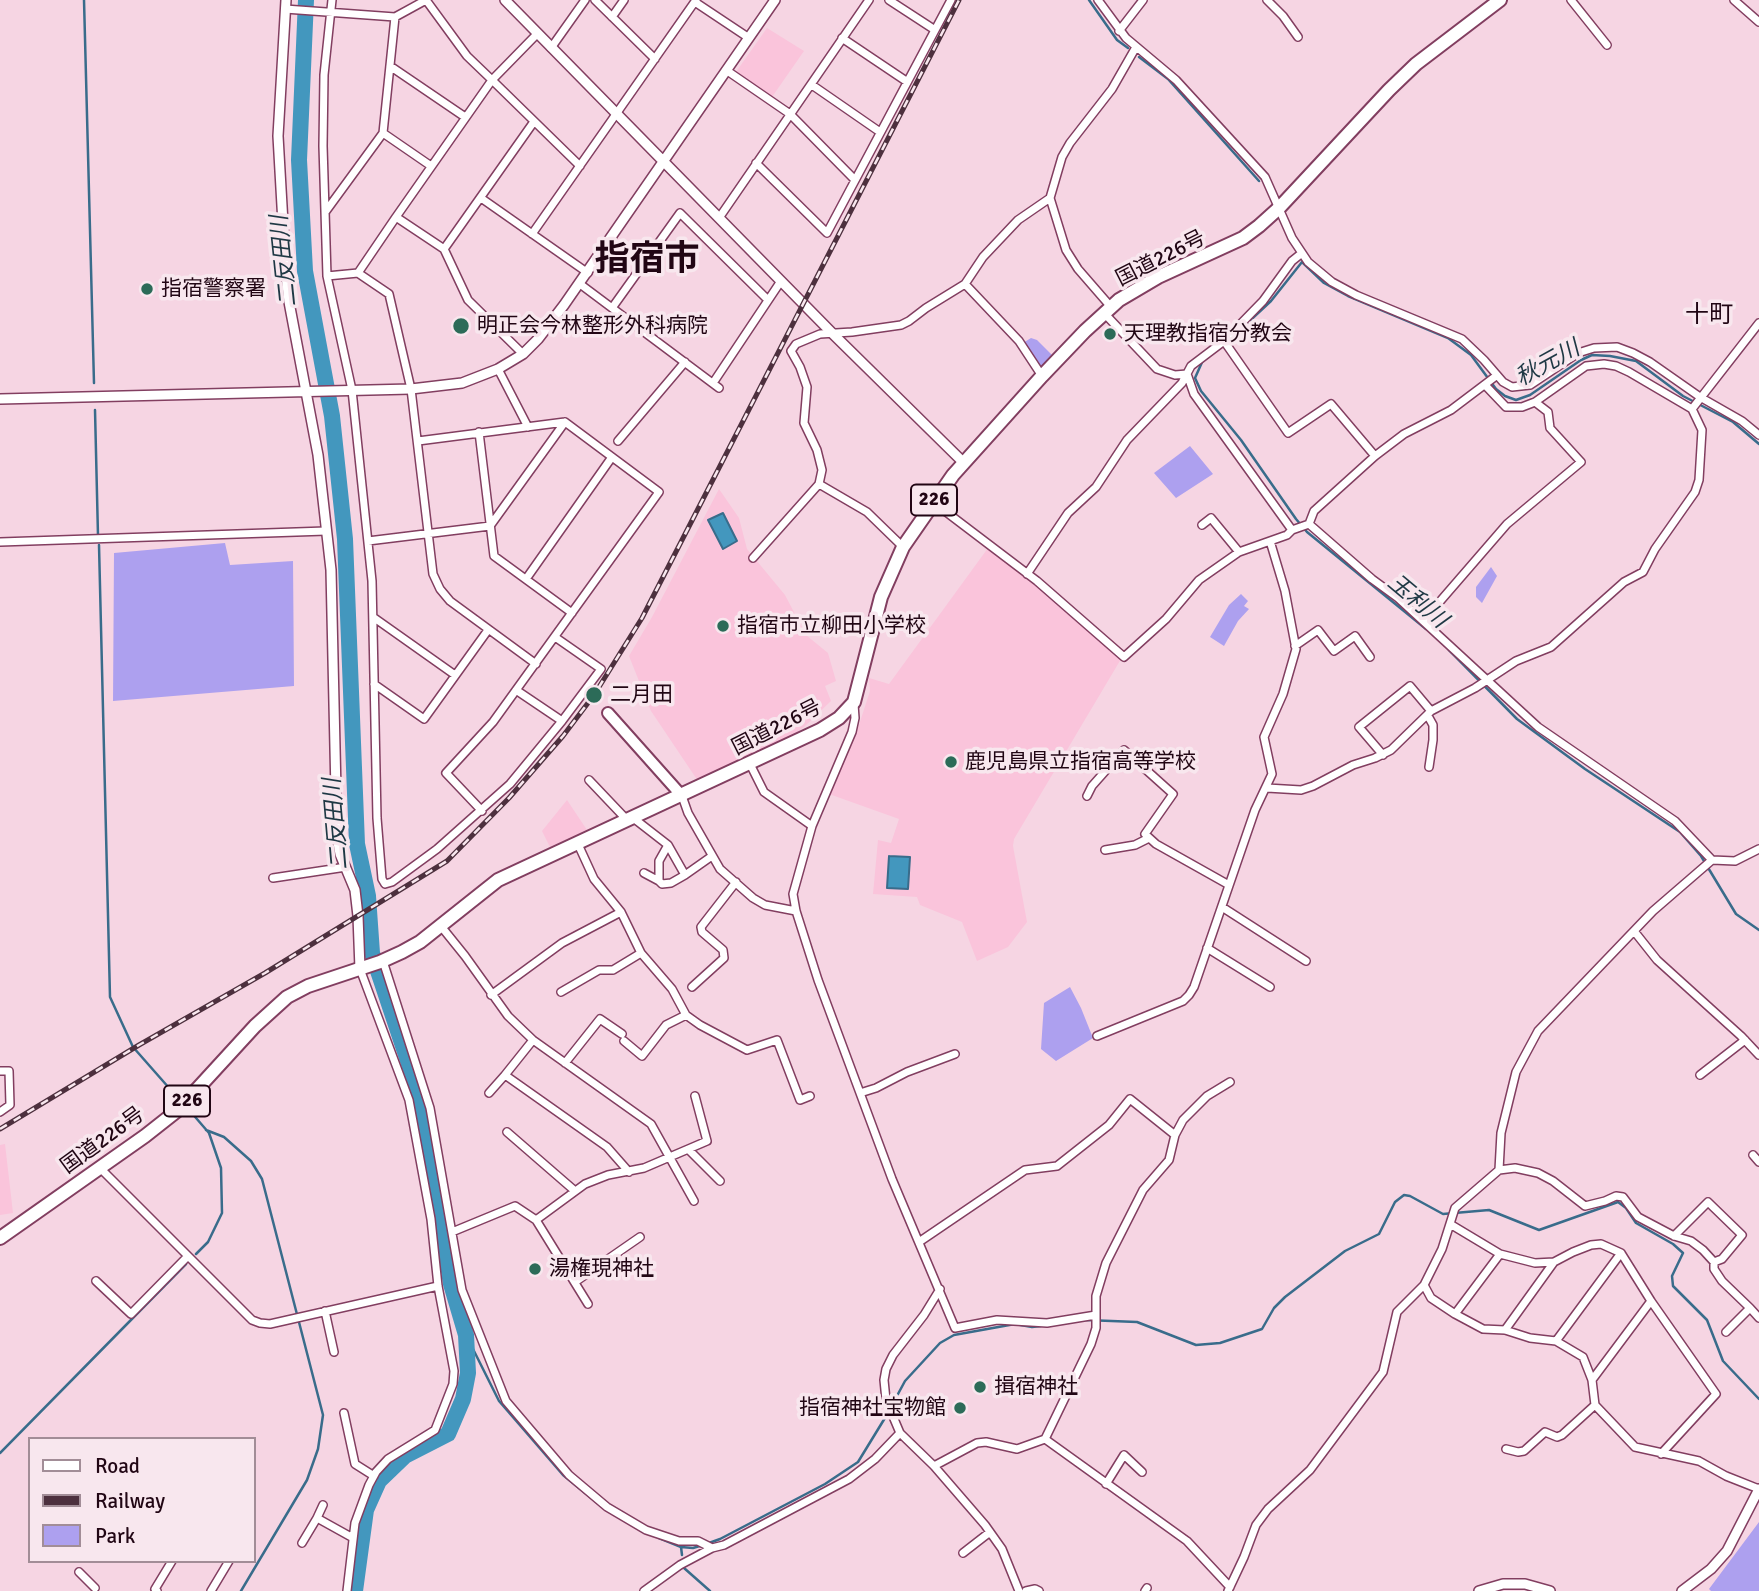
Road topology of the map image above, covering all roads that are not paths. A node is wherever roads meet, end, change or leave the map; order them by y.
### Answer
1 (332, 0) edge
2 (505, 0) edge
3 (585, 0) edge
4 (595, 0) edge
5 (624, 0) edge
6 (775, 0) edge
7 (869, 0) edge
8 (889, 0) edge
9 (951, 0) edge
10 (1098, 0) edge
11 (1143, 0) edge
12 (1267, 0) edge
13 (1571, 0) edge
14 (1734, 0) edge
15 (695, 1) edge
16 (1494, 2) edge
17 (285, 5) edge
18 (330, 12) junction
19 (394, 17) junction
20 (612, 17) junction
21 (1759, 22) edge
22 (935, 30) junction
23 (1119, 30) junction
24 (537, 34) junction
25 (1298, 37) dead end
26 (749, 38) junction
27 (842, 38) junction
28 (1607, 45) dead end
29 (1136, 47) junction
30 (551, 48) junction
31 (655, 60) junction
32 (390, 65) junction
33 (726, 70) junction
34 (492, 80) junction
35 (906, 81) junction
36 (812, 85) junction
37 (616, 114) junction
38 (790, 114) junction
39 (465, 117) junction
40 (533, 123) junction
41 (880, 132) junction
42 (383, 133) junction
43 (663, 160) junction
44 (756, 163) junction
45 (431, 166) junction
46 (580, 166) junction
47 (855, 180) junction
48 (481, 198) junction
49 (1050, 198) junction
50 (1279, 208) junction
51 (326, 212) junction
52 (396, 217) junction
53 (719, 218) junction
54 (533, 234) junction
55 (444, 249) junction
56 (1301, 254) junction
57 (358, 273) junction
58 (588, 273) junction
59 (327, 276) junction
60 (781, 281) junction
61 (580, 284) junction
62 (965, 284) junction
63 (768, 300) junction
64 (612, 308) junction
65 (1108, 310) junction
66 (1759, 323) edge
67 (833, 334) junction
68 (1225, 343) junction
69 (523, 354) junction
70 (685, 362) junction
71 (498, 369) junction
72 (1187, 374) junction
73 (1042, 376) junction
74 (1490, 380) junction
75 (411, 389) junction
76 (305, 390) junction
77 (348, 390) junction
78 (0, 399) edge
79 (1535, 402) junction
80 (1696, 403) junction
81 (565, 422) junction
82 (528, 427) junction
83 (479, 432) junction
84 (1759, 435) edge
85 (418, 441) junction
86 (618, 441) dead end
87 (1375, 456) junction
88 (612, 457) junction
89 (964, 463) junction
90 (819, 484) junction
91 (932, 502) junction
92 (1309, 524) junction
93 (1202, 525) dead end
94 (490, 526) junction
95 (1292, 530) junction
96 (326, 531) junction
97 (428, 534) junction
98 (368, 541) junction
99 (1270, 541) junction
100 (0, 542) edge
101 (903, 547) junction
102 (1239, 552) junction
103 (753, 558) dead end
104 (1027, 574) junction
105 (526, 579) junction
106 (572, 613) junction
107 (373, 617) junction
108 (1423, 621) junction
109 (488, 630) junction
110 (555, 638) junction
111 (1295, 646) junction
112 (1370, 657) dead end
113 (536, 664) junction
114 (454, 675) junction
115 (1486, 680) junction
116 (374, 684) junction
117 (516, 691) junction
118 (854, 702) junction
119 (608, 713) dead end
120 (1429, 714) junction
121 (562, 722) junction
122 (1383, 755) junction
123 (750, 764) junction
124 (1429, 767) dead end
125 (589, 780) dead end
126 (1267, 788) junction
127 (682, 796) junction
128 (1087, 796) dead end
129 (482, 811) junction
130 (630, 819) junction
131 (811, 826) junction
132 (1149, 838) junction
133 (577, 842) junction
134 (668, 845) junction
135 (1759, 849) edge
136 (1105, 850) dead end
137 (712, 856) junction
138 (1712, 860) junction
139 (346, 867) junction
140 (644, 873) dead end
141 (685, 875) junction
142 (273, 878) dead end
143 (659, 881) junction
144 (736, 882) junction
145 (1229, 885) junction
146 (1222, 907) junction
147 (796, 911) junction
148 (621, 912) junction
149 (440, 925) junction
150 (1634, 931) junction
151 (1207, 948) junction
152 (641, 953) junction
153 (1306, 961) dead end
154 (372, 965) junction
155 (692, 987) dead end
156 (1270, 987) dead end
157 (561, 992) dead end
158 (491, 995) junction
159 (686, 1015) junction
160 (1097, 1036) dead end
161 (533, 1040) junction
162 (1745, 1040) junction
163 (955, 1054) dead end
164 (1759, 1055) edge
165 (565, 1063) junction
166 (0, 1071) edge
167 (505, 1075) junction
168 (1700, 1075) dead end
169 (1230, 1082) dead end
170 (489, 1093) dead end
171 (860, 1093) junction
172 (695, 1096) dead end
173 (810, 1096) dead end
174 (0, 1112) edge
175 (507, 1132) dead end
176 (1175, 1135) junction
177 (689, 1150) junction
178 (1753, 1155) dead end
179 (669, 1158) junction
180 (1759, 1162) edge
181 (100, 1168) junction
182 (1499, 1170) junction
183 (629, 1172) junction
184 (720, 1181) dead end
185 (575, 1191) junction
186 (694, 1201) dead end
187 (536, 1220) junction
188 (1450, 1224) junction
189 (452, 1232) junction
190 (1674, 1236) junction
191 (640, 1237) dead end
192 (0, 1238) edge
193 (919, 1242) junction
194 (1621, 1253) junction
195 (1500, 1254) junction
196 (188, 1256) junction
197 (1554, 1262) junction
198 (1714, 1262) junction
199 (96, 1281) dead end
200 (575, 1282) junction
201 (1424, 1285) junction
202 (438, 1286) junction
203 (940, 1289) junction
204 (1651, 1301) junction
205 (589, 1304) dead end
206 (1750, 1308) junction
207 (325, 1311) junction
208 (1455, 1314) junction
209 (1096, 1315) junction
210 (1759, 1318) edge
211 (1505, 1330) junction
212 (1726, 1332) dead end
213 (1556, 1340) junction
214 (334, 1352) dead end
215 (1592, 1380) junction
216 (1595, 1405) junction
217 (344, 1413) dead end
218 (900, 1433) junction
219 (1045, 1439) junction
220 (1506, 1449) dead end
221 (1661, 1454) junction
222 (934, 1466) junction
223 (1142, 1472) dead end
224 (374, 1475) junction
225 (1106, 1484) junction
226 (1759, 1489) edge
227 (323, 1505) dead end
228 (317, 1518) junction
229 (990, 1531) junction
230 (353, 1538) junction
231 (302, 1543) dead end
232 (712, 1548) junction
233 (963, 1553) dead end
234 (171, 1563) edge
235 (228, 1563) edge
236 (79, 1572) dead end
237 (1229, 1589) edge
238 (95, 1590) edge
239 (157, 1591) edge
240 (211, 1591) edge
241 (347, 1591) edge
242 (644, 1591) edge
243 (1019, 1591) edge
244 (1026, 1591) edge
245 (1039, 1591) edge
246 (1479, 1591) edge
247 (1550, 1591) edge
248 (1682, 1591) edge

1 - 18 street
2 - 24 street
3 - 30 street
4 - 20 street
5 - 20 street
6 - 26 street
7 - 27 street
8 - 22 street
9 - 22 street
10 - 23 street
11 - 23 street
12 - 25 street
13 - 28 street
14 - 21 street
15 - 26 street
15 - 31 street
16 - 50 highway, 国道226号 / 226
17 - 18 street
17 - 76 street
18 - 19 street
18 - 51 street
19 - 32 street
19 - 34 street
20 - 31 street
22 - 35 street
23 - 29 street
24 - 30 street
24 - 34 street
26 - 33 street
27 - 35 street
27 - 36 street
29 - 49 street
29 - 50 street
30 - 37 street
31 - 37 street
32 - 39 street
32 - 42 street
33 - 38 street
33 - 43 street
34 - 39 street
34 - 40 street
35 - 41 street
36 - 38 street
36 - 41 street
37 - 43 street
37 - 46 street
38 - 44 street
38 - 47 street
39 - 45 street
40 - 46 street
40 - 48 street
41 - 47 street
42 - 45 street
42 - 51 street
43 - 53 street
43 - 58 street
44 - 47 street
44 - 53 street
45 - 52 street
46 - 54 street
48 - 54 street
48 - 55 street
49 - 62 street
49 - 65 street
50 - 56 street
50 - 65 highway, 国道226号 / 226
51 - 59 street
52 - 55 street
52 - 57 street
53 - 60 street
54 - 58 street
55 - 69 street
56 - 68 street
56 - 74 street
57 - 59 street
57 - 75 street
58 - 61 street
59 - 77 street
60 - 63 street
60 - 67 street
61 - 64 street
61 - 69 street
62 - 67 street
62 - 73 street
63 - 64 street
63 - 70 street
64 - 70 street
65 - 72 street
65 - 73 highway, 国道226号 / 226
66 - 80 street
67 - 89 street
67 - 90 street
68 - 72 street
68 - 87 street
69 - 71 street
70 - 86 street
71 - 75 street
71 - 82 street
72 - 95 street
72 - 104 street
73 - 89 highway, 国道226号 / 226
74 - 79 street
74 - 80 street
74 - 87 street
75 - 77 street
75 - 85 street
76 - 77 street
76 - 78 street
76 - 96 street
77 - 98 street
79 - 80 street
79 - 108 street
80 - 84 street
80 - 115 street
81 - 82 street
81 - 88 street
81 - 94 street
82 - 83 street
83 - 85 street
83 - 94 street
85 - 97 street
87 - 92 street
88 - 105 street
88 - 106 street
89 - 91 highway, 国道226号 / 226
90 - 101 street
90 - 103 street
91 - 101 highway, 国道226号 / 226
91 - 104 street
92 - 95 street
92 - 108 street
93 - 102 street
94 - 97 street
94 - 105 street
95 - 99 street
96 - 100 street
96 - 139 street
97 - 98 street
97 - 109 street
98 - 107 street
99 - 102 street
99 - 111 street
101 - 118 highway, 国道226号 / 226
102 - 104 street
105 - 106 street
106 - 110 street
107 - 114 street
107 - 116 street
108 - 115 street
109 - 113 street
109 - 114 street
110 - 113 street
110 - 121 street
111 - 112 street
111 - 126 street
113 - 117 street
114 - 116 street
115 - 120 street
115 - 138 street
116 - 129 street
117 - 121 street
117 - 129 street
118 - 123 highway, 国道226号 / 226
118 - 131 street
119 - 127 main road
120 - 122 street
120 - 122 street
120 - 124 street
121 - 129 street
122 - 126 street
123 - 127 highway, 国道226号 / 226
123 - 131 street
125 - 130 street
126 - 145 street
127 - 130 highway, 国道226号 / 226
127 - 137 street
128 - 132 street
130 - 133 highway, 国道226号 / 226
130 - 134 street
131 - 147 street
132 - 136 street
132 - 145 street
133 - 148 street
133 - 149 highway, 国道226号 / 226
134 - 141 street
134 - 143 street
135 - 138 street
137 - 141 street
137 - 144 street
138 - 150 street
139 - 142 street
139 - 154 street
140 - 143 street
141 - 143 street
144 - 147 street
144 - 155 street
145 - 146 street
146 - 151 street
146 - 153 street
147 - 171 street
148 - 152 street
148 - 158 street
149 - 154 highway, 国道226号 / 226
149 - 158 street
150 - 162 street
150 - 182 street
151 - 156 street
151 - 160 street
152 - 157 street
152 - 159 street
154 - 181 highway, 国道226号 / 226
154 - 189 street
154 - 202 street
158 - 161 street
159 - 165 street
159 - 173 street
161 - 165 street
161 - 167 street
162 - 164 street
162 - 168 street
163 - 171 street
165 - 179 street
166 - 174 street
167 - 170 street
167 - 183 street
169 - 176 street
171 - 193 street
172 - 177 street
175 - 185 street
176 - 193 street
176 - 209 street
177 - 179 street
177 - 184 street
178 - 180 street
179 - 183 street
179 - 186 street
181 - 192 highway, 国道226号 / 226
181 - 196 street
182 - 188 street
182 - 190 street
183 - 185 street
185 - 187 street
187 - 189 street
187 - 200 street
188 - 195 street
188 - 201 street
189 - 232 street
190 - 198 street
190 - 198 street
191 - 200 street
193 - 203 street
194 - 197 street
194 - 204 street
194 - 213 street
195 - 197 street
195 - 208 street
196 - 199 street
196 - 207 street
197 - 211 street
198 - 206 street
200 - 205 street
201 - 208 street
201 - 237 street
202 - 207 street
202 - 224 street
203 - 209 street
203 - 218 street
204 - 215 street
204 - 221 street
206 - 210 street
206 - 212 street
207 - 214 street
208 - 211 street
209 - 219 street
211 - 213 street
213 - 215 street
215 - 216 street
216 - 220 street
216 - 221 street
217 - 224 street
218 - 222 street
218 - 232 street
219 - 222 street
219 - 225 street
221 - 226 street
222 - 229 street
223 - 225 street
224 - 230 street
225 - 237 street
226 - 248 street
227 - 228 street
228 - 230 street
228 - 231 street
229 - 233 street
229 - 243 street
230 - 241 street
232 - 242 street
234 - 239 street
235 - 240 street
236 - 238 street
244 - 245 street
246 - 247 street

